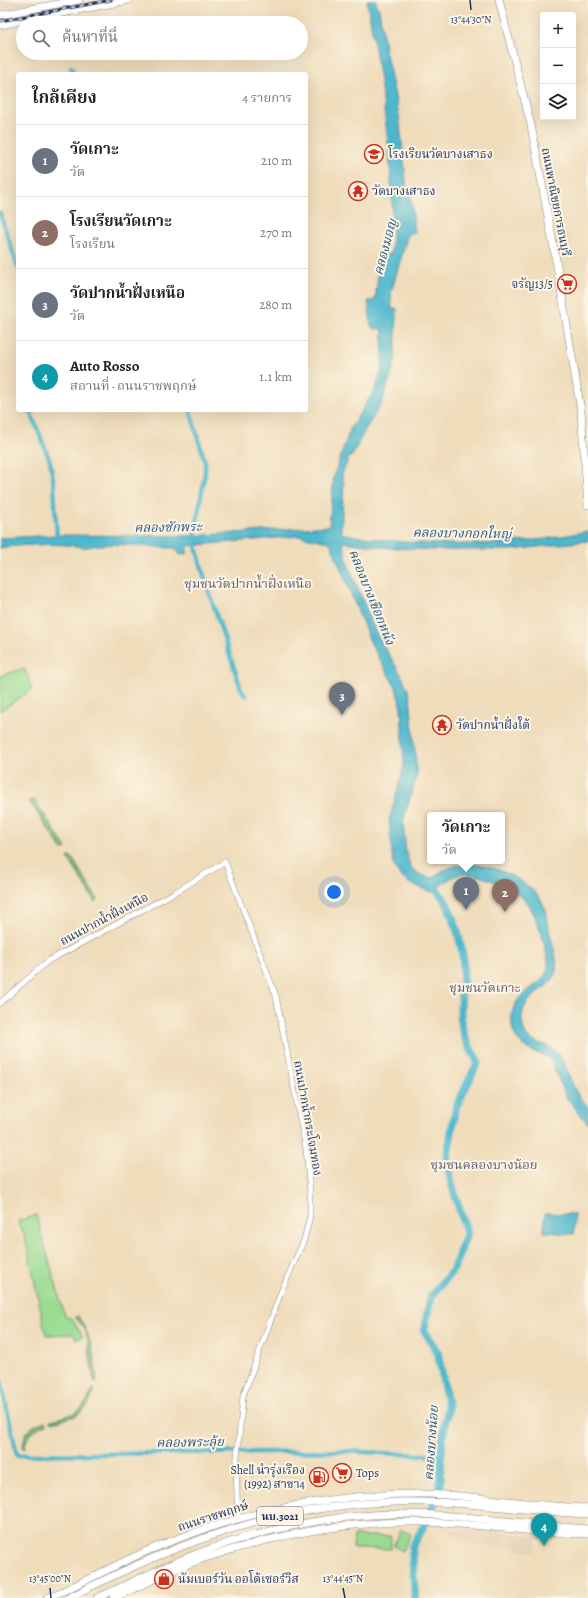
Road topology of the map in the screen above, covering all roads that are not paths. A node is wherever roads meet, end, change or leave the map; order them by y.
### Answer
1 (79, 0) edge
2 (129, 0) edge
3 (499, 0) edge
4 (0, 15) edge
5 (46, 16) edge
6 (16, 22) edge
7 (0, 25) edge
8 (588, 505) edge
9 (226, 862) joint
10 (0, 1003) edge
11 (425, 1498) junction
12 (449, 1499) junction
13 (510, 1502) junction
14 (588, 1508) edge
15 (544, 1511) junction
16 (588, 1514) edge
17 (238, 1518) junction
18 (545, 1525) junction
19 (507, 1528) junction
20 (588, 1529) edge
21 (317, 1530) junction
22 (198, 1532) junction
23 (588, 1534) edge
24 (237, 1540) junction
25 (143, 1561) junction
26 (47, 1598) edge
27 (68, 1598) edge
28 (97, 1598) edge
29 (114, 1598) edge

1 - 4 main road
2 - 5 main road
3 - 8 main road, ถนนพาณิชยการธนบุรี
6 - 7 main road
9 - 10 street, ถนนปากน้ำฝั่งเหนือ
9 - 17 street, ถนนปากน้ำกระโจมทอง
11 - 12 main road, ถนนราชพฤกษ์ / นบ.3021
11 - 17 main road, ถนนราชพฤกษ์ / นบ.3021
11 - 25 main road, ถนนราชพฤกษ์ / นบ.3021
12 - 13 main road, ถนนราชพฤกษ์ / นบ.3021
12 - 15 main road, ถนนราชพฤกษ์ / นบ.3021
13 - 14 main road, ถนนราชพฤกษ์ / นบ.3021
13 - 15 main road
15 - 16 main road, ถนนราชพฤกษ์ / นบ.3021
17 - 22 main road, ถนนราชพฤกษ์ / นบ.3021
18 - 19 main road
18 - 20 main road, นบ.3021
18 - 24 main road, นบ.3021
19 - 21 main road, นบ.3021
19 - 23 main road, นบ.3021
21 - 24 main road
21 - 29 main road, นบ.3021
22 - 25 main road
22 - 26 main road, ถนนราชพฤกษ์ / นบ.3021
24 - 28 main road, นบ.3021
25 - 27 main road, ถนนราชพฤกษ์ / นบ.3021

